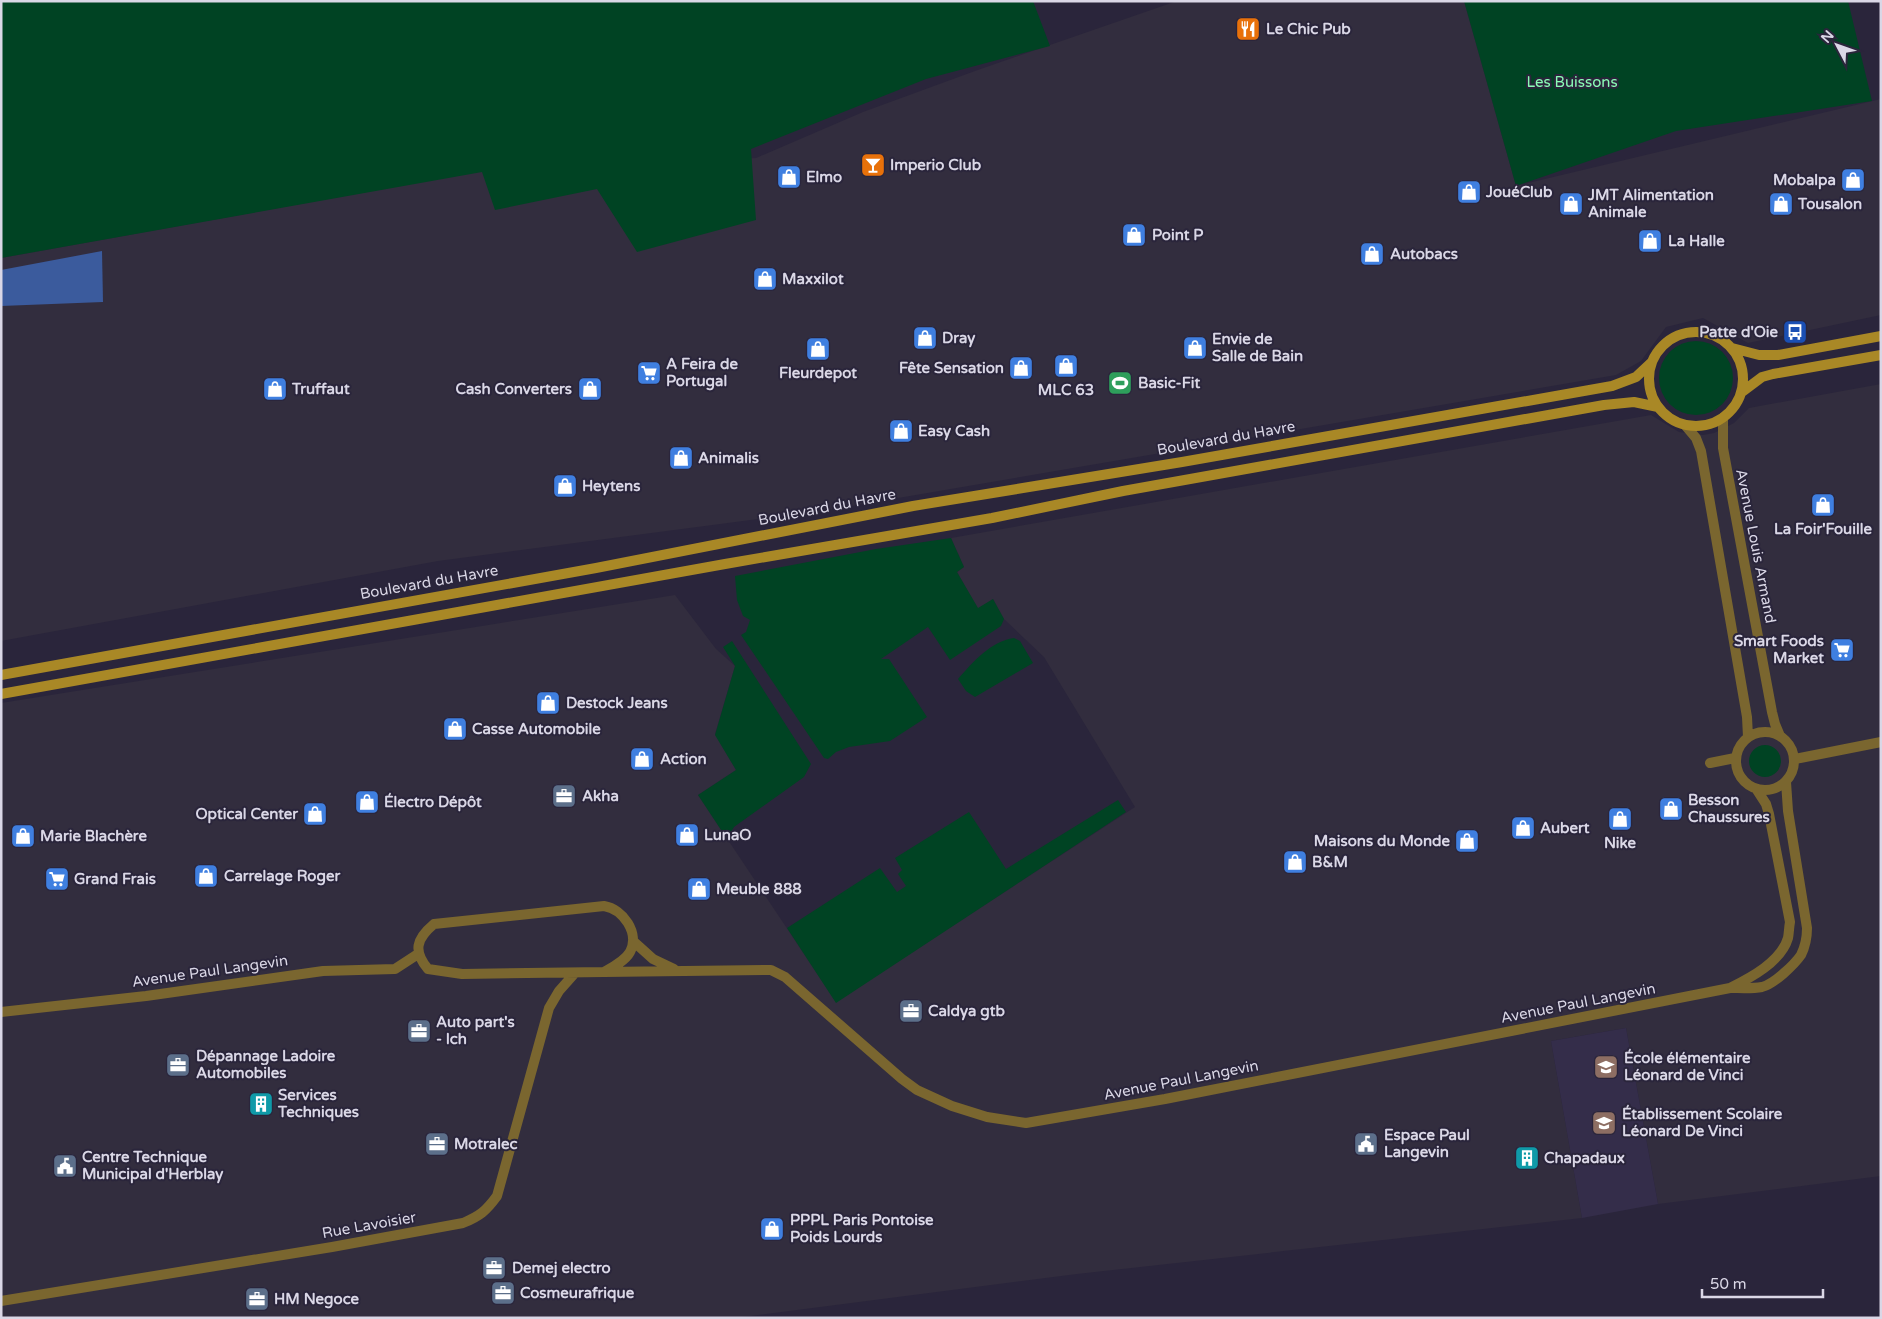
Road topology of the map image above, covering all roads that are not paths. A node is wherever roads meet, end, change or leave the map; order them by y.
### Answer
1 (1881, 336) edge
2 (1732, 348) junction
3 (1881, 355) edge
4 (1652, 362) junction
5 (1742, 392) junction
6 (1658, 407) junction
7 (1722, 418) junction
8 (1685, 425) junction
9 (1, 675) edge
10 (1, 694) edge
11 (1780, 736) junction
12 (1748, 737) junction
13 (1881, 742) edge
14 (1735, 758) junction
15 (1795, 759) junction
16 (1710, 763) dead end
17 (1786, 782) junction
18 (1757, 790) junction
19 (633, 941) junction
20 (418, 954) junction
21 (678, 971) junction
22 (604, 972) junction
23 (575, 973) junction
24 (1730, 988) junction
25 (1, 1012) edge
26 (1, 1301) edge

1 - 2 main road, Boulevard du Havre
2 - 4 main road, Boulevard du Havre
2 - 5 main road
3 - 5 main road
4 - 6 main road
4 - 9 main road, Boulevard du Havre
5 - 7 main road
6 - 8 main road
6 - 10 main road
7 - 8 main road
7 - 11 street, Avenue Louis Armand
8 - 12 street
11 - 12 street
11 - 15 street
12 - 14 street
13 - 15 street
14 - 16 street
14 - 18 street
15 - 17 street
17 - 18 street
17 - 24 street
18 - 24 street
19 - 20 street, Avenue Paul Langevin
19 - 21 street, Avenue Paul Langevin
19 - 22 street
20 - 23 street, Avenue Paul Langevin
20 - 25 street, Avenue Paul Langevin
21 - 22 street, Avenue Paul Langevin
21 - 24 street, Avenue Paul Langevin
22 - 23 street, Avenue Paul Langevin
23 - 26 street, Rue Lavoisier

